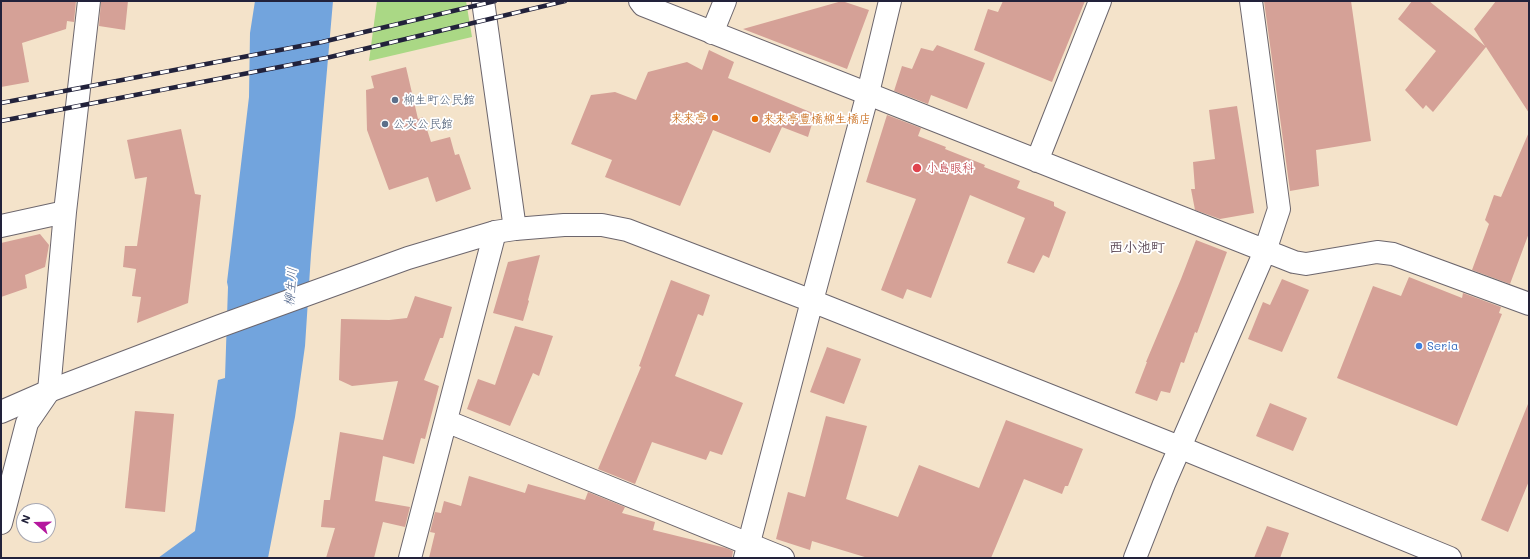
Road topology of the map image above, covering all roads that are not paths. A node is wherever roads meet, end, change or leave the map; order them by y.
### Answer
1 (89, 1) edge
2 (483, 1) edge
3 (640, 1) edge
4 (725, 1) edge
5 (890, 1) edge
6 (1100, 1) edge
7 (1251, 1) edge
8 (712, 33) junction
9 (868, 93) junction
10 (1037, 160) junction
11 (65, 212) junction
12 (1, 226) edge
13 (505, 230) junction
14 (1265, 251) junction
15 (812, 302) junction
16 (1529, 304) edge
17 (49, 392) junction
18 (1, 412) edge
19 (446, 421) junction
20 (1179, 448) junction
21 (1, 523) edge
22 (746, 551) edge
23 (410, 558) edge
24 (783, 558) edge
25 (1135, 558) edge
26 (1450, 558) edge

1 - 11 street
2 - 13 street
3 - 8 street
4 - 8 street
5 - 9 street
6 - 10 street
7 - 14 street
8 - 9 street
9 - 10 street
9 - 15 street
10 - 14 street
11 - 12 street
11 - 17 street
13 - 15 street
13 - 17 street
13 - 19 street
14 - 16 street
14 - 20 street
15 - 20 street
15 - 22 street
17 - 18 street
17 - 21 street
19 - 22 street
19 - 23 street
20 - 25 street
20 - 26 street
22 - 24 street

